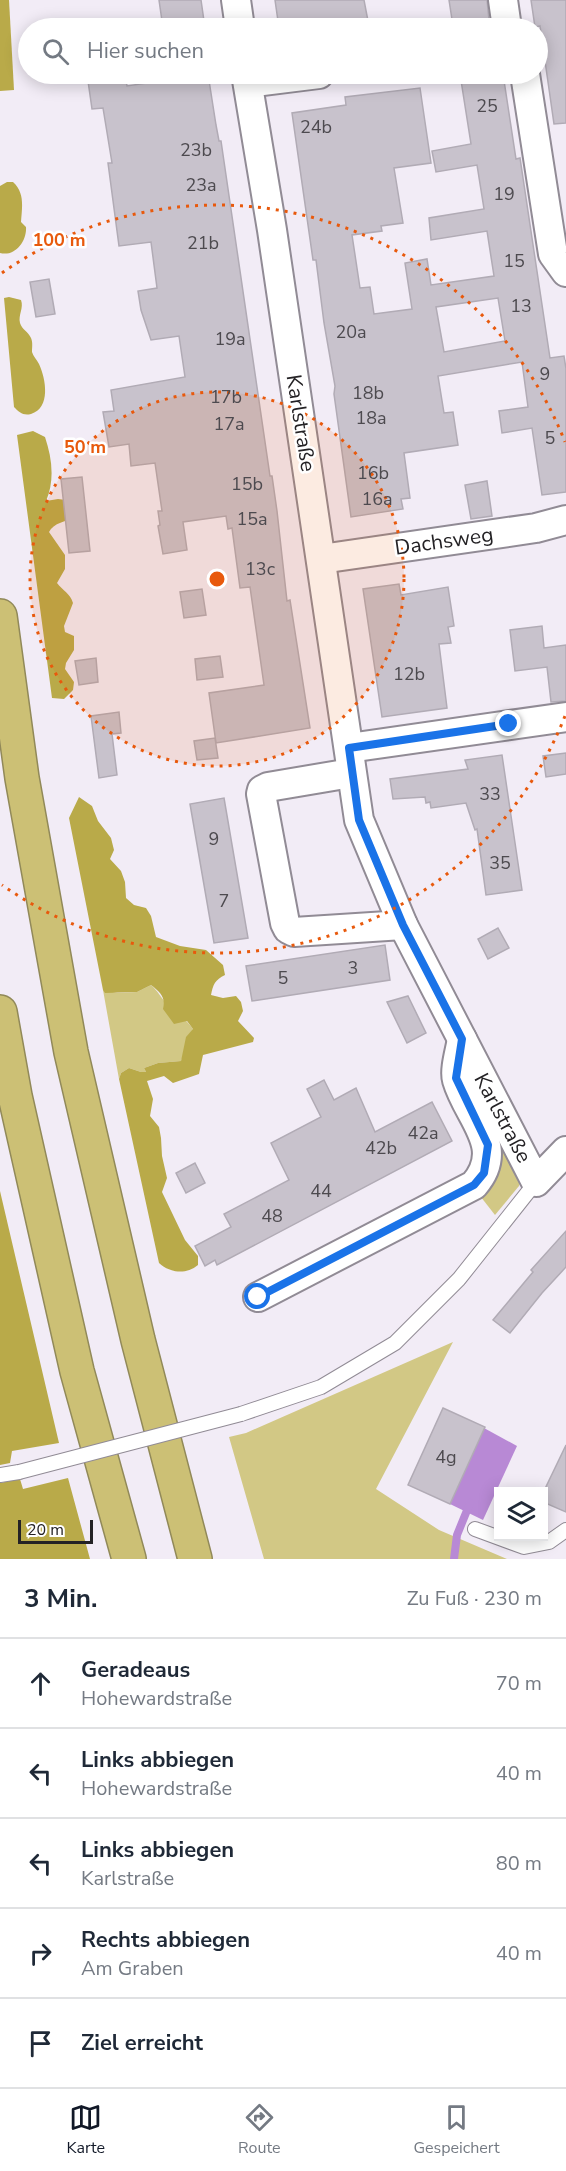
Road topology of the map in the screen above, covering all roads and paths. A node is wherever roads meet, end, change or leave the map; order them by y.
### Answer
1 (236, 0) edge
2 (503, 0) edge
3 (239, 18) edge
4 (506, 18) edge
5 (248, 84) edge
6 (527, 84) edge
7 (566, 272) edge
8 (566, 520) edge
9 (321, 559) junction
10 (0, 616) edge
11 (566, 717) edge
12 (350, 761) junction
13 (403, 925) junction
14 (0, 1012) edge
15 (462, 1039) junction
16 (566, 1151) edge
17 (536, 1182) junction
18 (258, 1297) dead end
19 (0, 1475) edge
20 (475, 1529) dead end
21 (566, 1530) edge
22 (129, 1559) edge
23 (195, 1559) edge

1 - 3 street
2 - 4 street
5 - 9 street, Karlstraße
6 - 7 street
8 - 9 street, Dachsweg
9 - 12 street, Karlstraße
10 - 23 highway
11 - 12 street
12 - 13 street, Karlstraße
12 - 13 street
13 - 15 street, Karlstraße
14 - 22 highway
15 - 17 street, Karlstraße
15 - 18 street
16 - 17 street
17 - 19 lane, bridge
20 - 21 lane

